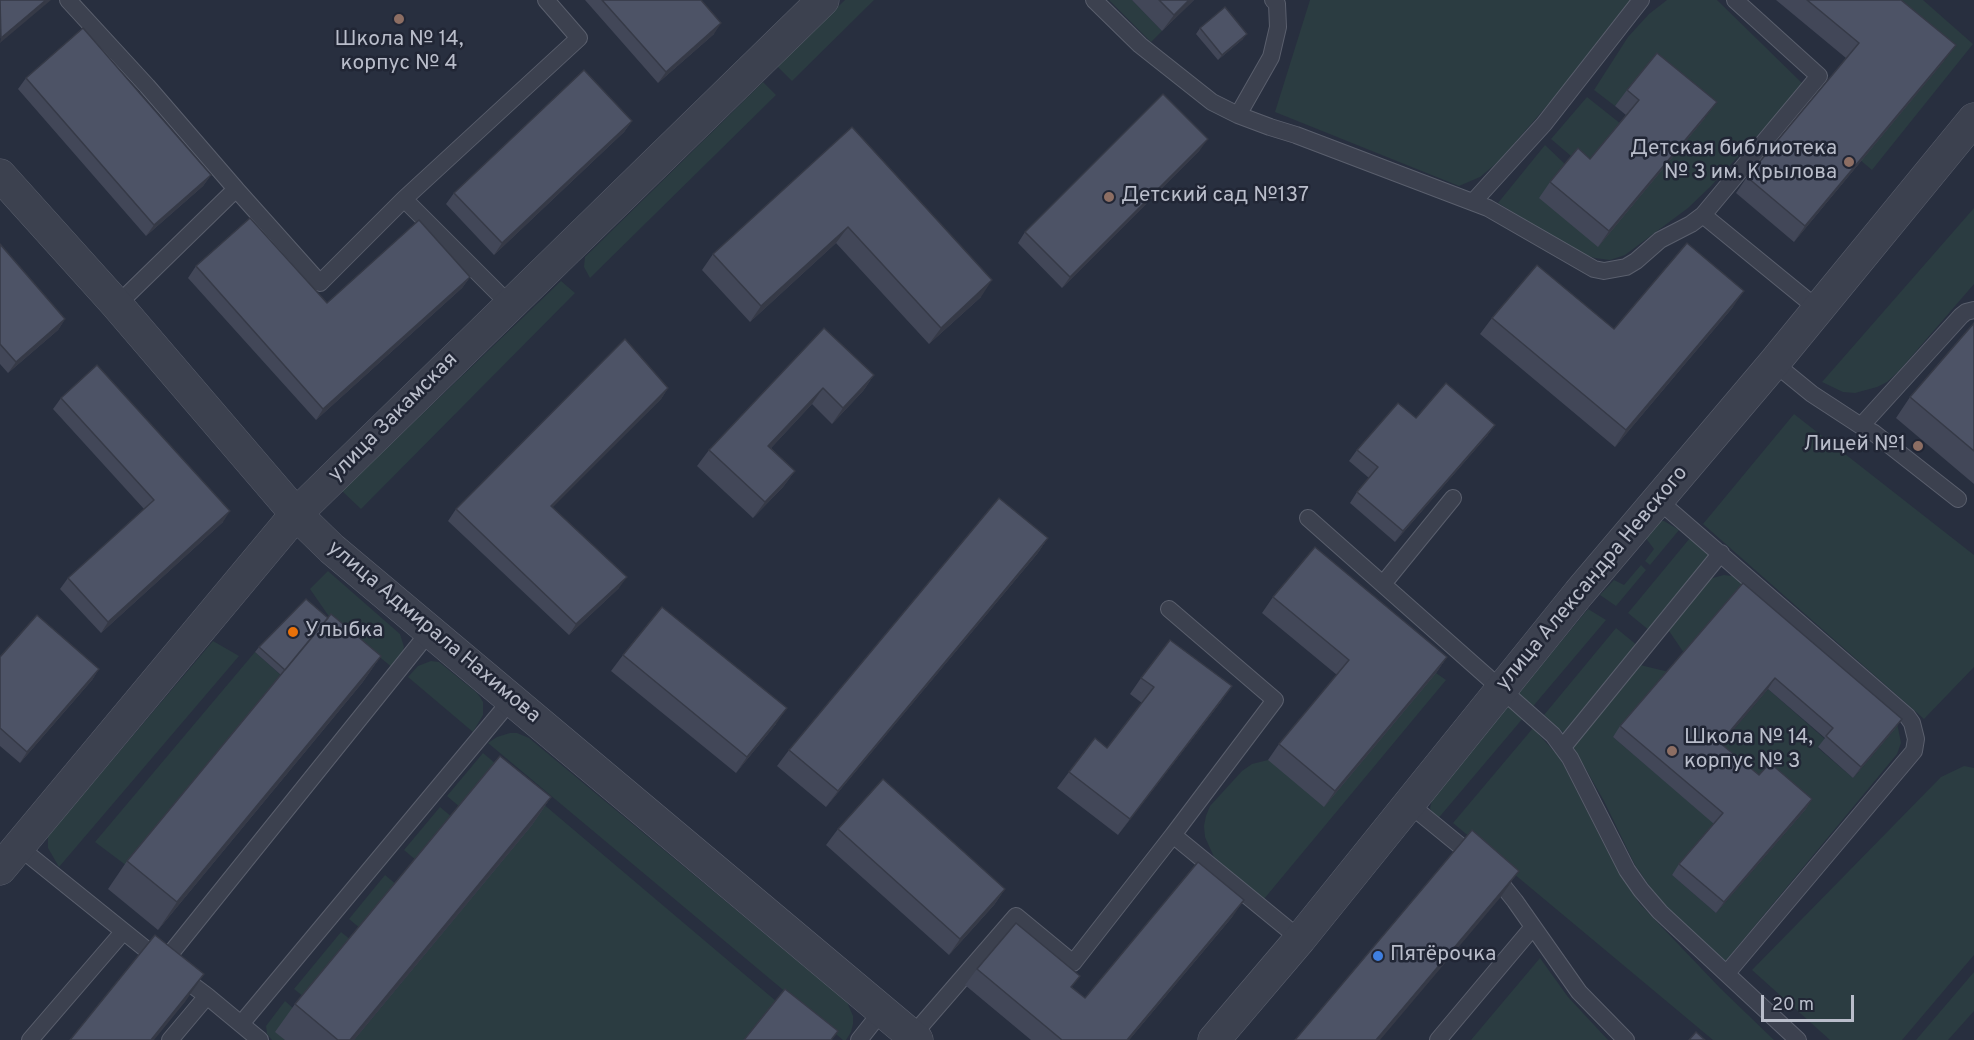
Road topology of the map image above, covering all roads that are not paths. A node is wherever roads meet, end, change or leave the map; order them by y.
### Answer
1 (68, 0) edge
2 (546, 0) edge
3 (823, 0) edge
4 (1094, 0) edge
5 (1641, 0) edge
6 (1735, 0) edge
7 (1277, 1) edge
8 (1238, 115) junction
9 (1974, 119) edge
10 (0, 175) edge
11 (236, 189) junction
12 (404, 199) junction
13 (1473, 202) junction
14 (1703, 215) junction
15 (117, 305) junction
16 (510, 305) junction
17 (1818, 309) junction
18 (1974, 310) edge
19 (1774, 363) junction
20 (1861, 426) junction
21 (1453, 498) dead end
22 (1958, 499) dead end
23 (1658, 500) junction
24 (296, 514) junction
25 (1308, 518) dead end
26 (1721, 553) junction
27 (1383, 584) junction
28 (1169, 609) dead end
29 (430, 631) junction
30 (1502, 690) junction
31 (512, 699) junction
32 (1563, 747) junction
33 (1409, 804) junction
34 (1173, 835) junction
35 (9, 858) edge
36 (1533, 927) junction
37 (123, 932) junction
38 (1300, 939) junction
39 (163, 963) junction
40 (1726, 973) junction
41 (207, 996) junction
42 (882, 1011) junction
43 (241, 1024) junction
44 (914, 1038) edge
45 (30, 1040) edge
46 (170, 1040) edge
47 (260, 1040) edge
48 (859, 1040) edge
49 (1214, 1040) edge
50 (1438, 1040) edge
51 (1626, 1040) edge
52 (1798, 1040) edge

1 - 11 lane
2 - 12 lane
3 - 16 street, улица Закамская
4 - 8 lane
5 - 13 lane
6 - 14 lane
7 - 8 lane
8 - 13 lane
9 - 17 street, улица Александра Невского
10 - 15 street, улица Адмирала Нахимова
11 - 12 lane
11 - 15 lane
12 - 16 lane
13 - 14 lane
14 - 17 lane
15 - 24 street, улица Адмирала Нахимова
16 - 24 street, улица Закамская
17 - 19 street, улица Александра Невского
18 - 20 lane
19 - 20 lane
19 - 23 street, улица Александра Невского
20 - 22 lane
21 - 27 lane
23 - 26 lane
23 - 30 street, улица Александра Невского
24 - 29 street, улица Адмирала Нахимова
24 - 35 street, улица Закамская
25 - 27 lane
26 - 32 lane
26 - 40 lane
27 - 30 lane
28 - 34 lane
29 - 31 street, улица Адмирала Нахимова
29 - 39 lane
30 - 32 lane
30 - 33 street, улица Александра Невского
31 - 42 street, улица Адмирала Нахимова
31 - 43 lane
32 - 40 lane
33 - 36 lane
33 - 38 street, улица Александра Невского
34 - 38 lane
34 - 44 lane
35 - 37 lane
36 - 50 lane
36 - 51 lane
37 - 39 lane
37 - 45 lane
38 - 49 street, улица Александра Невского
39 - 41 lane
40 - 52 lane
41 - 43 lane
41 - 46 lane
42 - 44 street, улица Адмирала Нахимова
42 - 48 lane
43 - 47 lane

